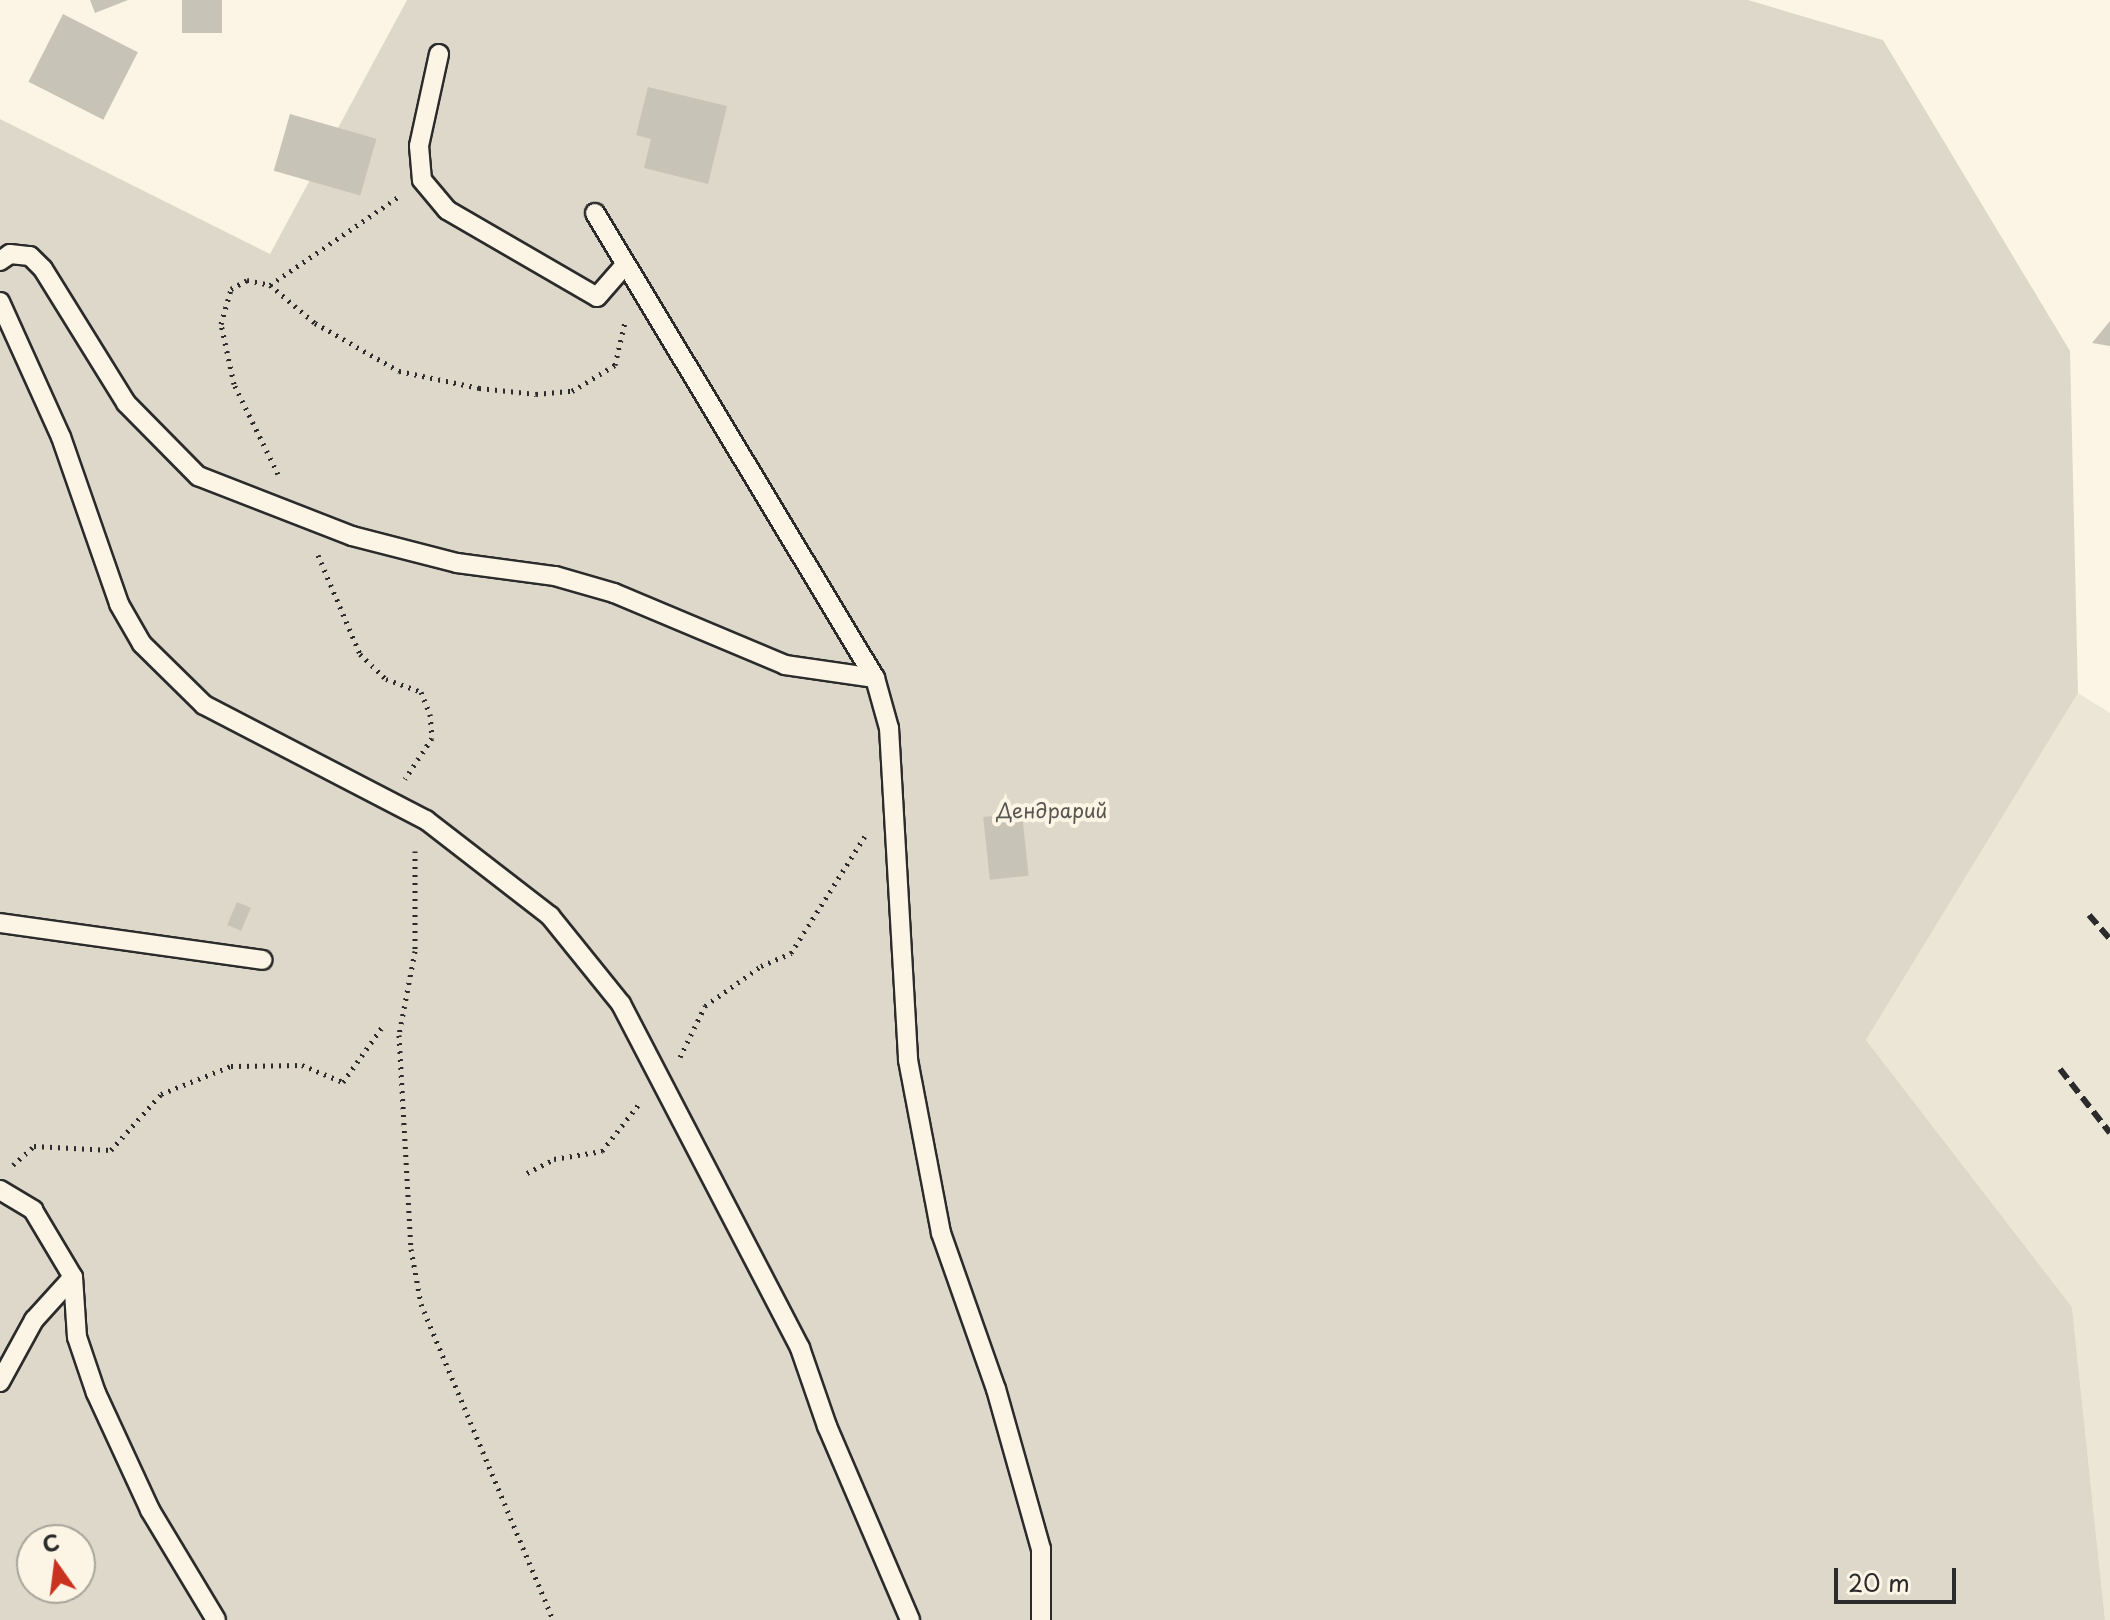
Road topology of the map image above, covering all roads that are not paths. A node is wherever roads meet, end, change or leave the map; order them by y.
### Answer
1 (439, 54) dead end
2 (595, 213) dead end
3 (0, 261) edge
4 (629, 274) junction
5 (0, 302) edge
6 (875, 678) junction
7 (0, 923) edge
8 (262, 960) dead end
9 (0, 1190) edge
10 (73, 1277) junction
11 (0, 1382) edge
12 (216, 1620) edge
13 (910, 1620) edge
14 (1041, 1620) edge

1 - 4 lane
2 - 4 lane
3 - 6 lane
4 - 6 lane
5 - 13 lane
6 - 14 lane
7 - 8 lane
9 - 10 lane
10 - 11 lane
10 - 12 lane

